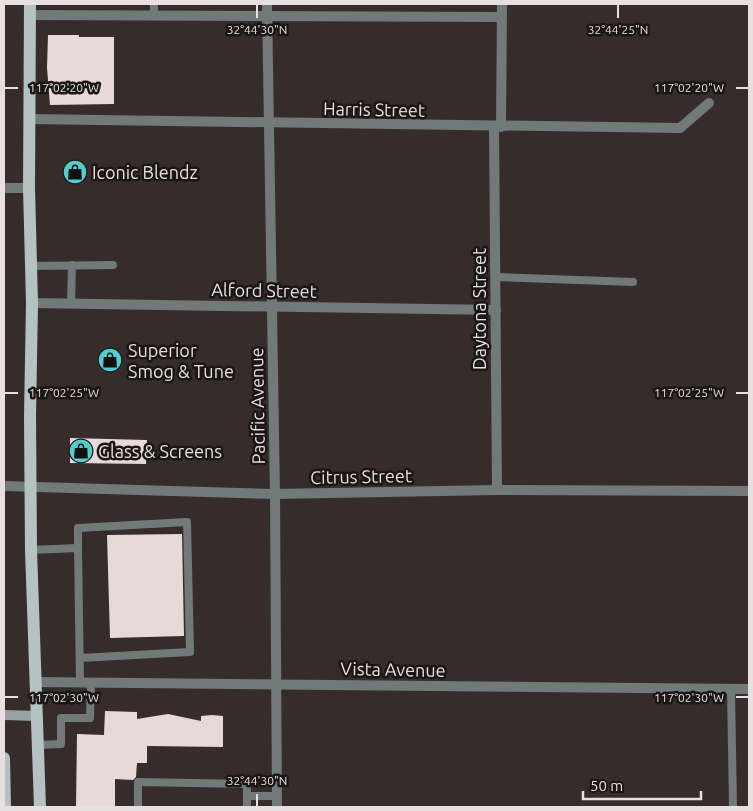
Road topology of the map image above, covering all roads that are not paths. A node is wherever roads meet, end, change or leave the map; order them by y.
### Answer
1 (154, 4) edge
2 (267, 4) edge
3 (502, 4) edge
4 (30, 9) edge
5 (154, 15) junction
6 (267, 16) junction
7 (502, 17) junction
8 (709, 103) dead end
9 (29, 119) junction
10 (269, 124) junction
11 (498, 127) junction
12 (4, 188) edge
13 (29, 188) junction
14 (31, 266) junction
15 (72, 266) junction
16 (113, 266) dead end
17 (496, 277) junction
18 (633, 282) dead end
19 (32, 303) junction
20 (71, 304) junction
21 (272, 306) junction
22 (496, 310) junction
23 (4, 486) edge
24 (30, 486) junction
25 (497, 490) junction
26 (749, 491) edge
27 (275, 494) junction
28 (78, 548) junction
29 (31, 550) junction
30 (80, 658) junction
31 (36, 682) junction
32 (80, 683) junction
33 (91, 683) junction
34 (277, 684) junction
35 (731, 689) junction
36 (749, 689) edge
37 (4, 715) edge
38 (37, 716) junction
39 (38, 745) junction
40 (4, 758) edge
41 (247, 796) junction
42 (277, 796) junction
43 (5, 807) edge
44 (40, 807) edge
45 (138, 807) edge
46 (247, 807) edge
47 (277, 807) edge
48 (733, 807) edge

1 - 5 lane
2 - 6 street, Pacific Avenue
3 - 7 street, Daytona Street
4 - 5 street
4 - 9 main road
5 - 6 street
6 - 7 street
6 - 10 street, Pacific Avenue
7 - 11 street, Daytona Street
8 - 11 street, Harris Street
9 - 10 street, Harris Street
9 - 13 main road
10 - 11 street, Harris Street
10 - 21 street, Pacific Avenue
11 - 17 street, Daytona Street
12 - 13 street
13 - 14 main road
14 - 15 lane
14 - 19 main road
15 - 16 lane
15 - 20 lane
17 - 18 lane
17 - 22 street, Daytona Street
19 - 20 street, Alford Street
19 - 24 main road
20 - 21 street, Alford Street
21 - 22 street, Alford Street
21 - 27 street, Pacific Avenue
22 - 25 street, Daytona Street
23 - 24 street, Citrus Street
24 - 27 street, Citrus Street
24 - 29 main road
25 - 26 street, Citrus Street
25 - 27 street, Citrus Street
27 - 34 street, Pacific Avenue
28 - 29 lane
28 - 30 lane
28 - 30 lane
29 - 31 main road
30 - 32 lane
31 - 32 street, Vista Avenue
31 - 38 main road
32 - 33 street, Vista Avenue
33 - 34 street, Vista Avenue
33 - 39 lane
34 - 35 street, Vista Avenue
34 - 42 street, Pacific Avenue
35 - 36 street, Vista Avenue
35 - 48 lane
37 - 38 street
38 - 39 main road
39 - 44 main road
40 - 43 main road
41 - 42 lane
41 - 45 lane
41 - 46 lane
42 - 47 street, Pacific Avenue

